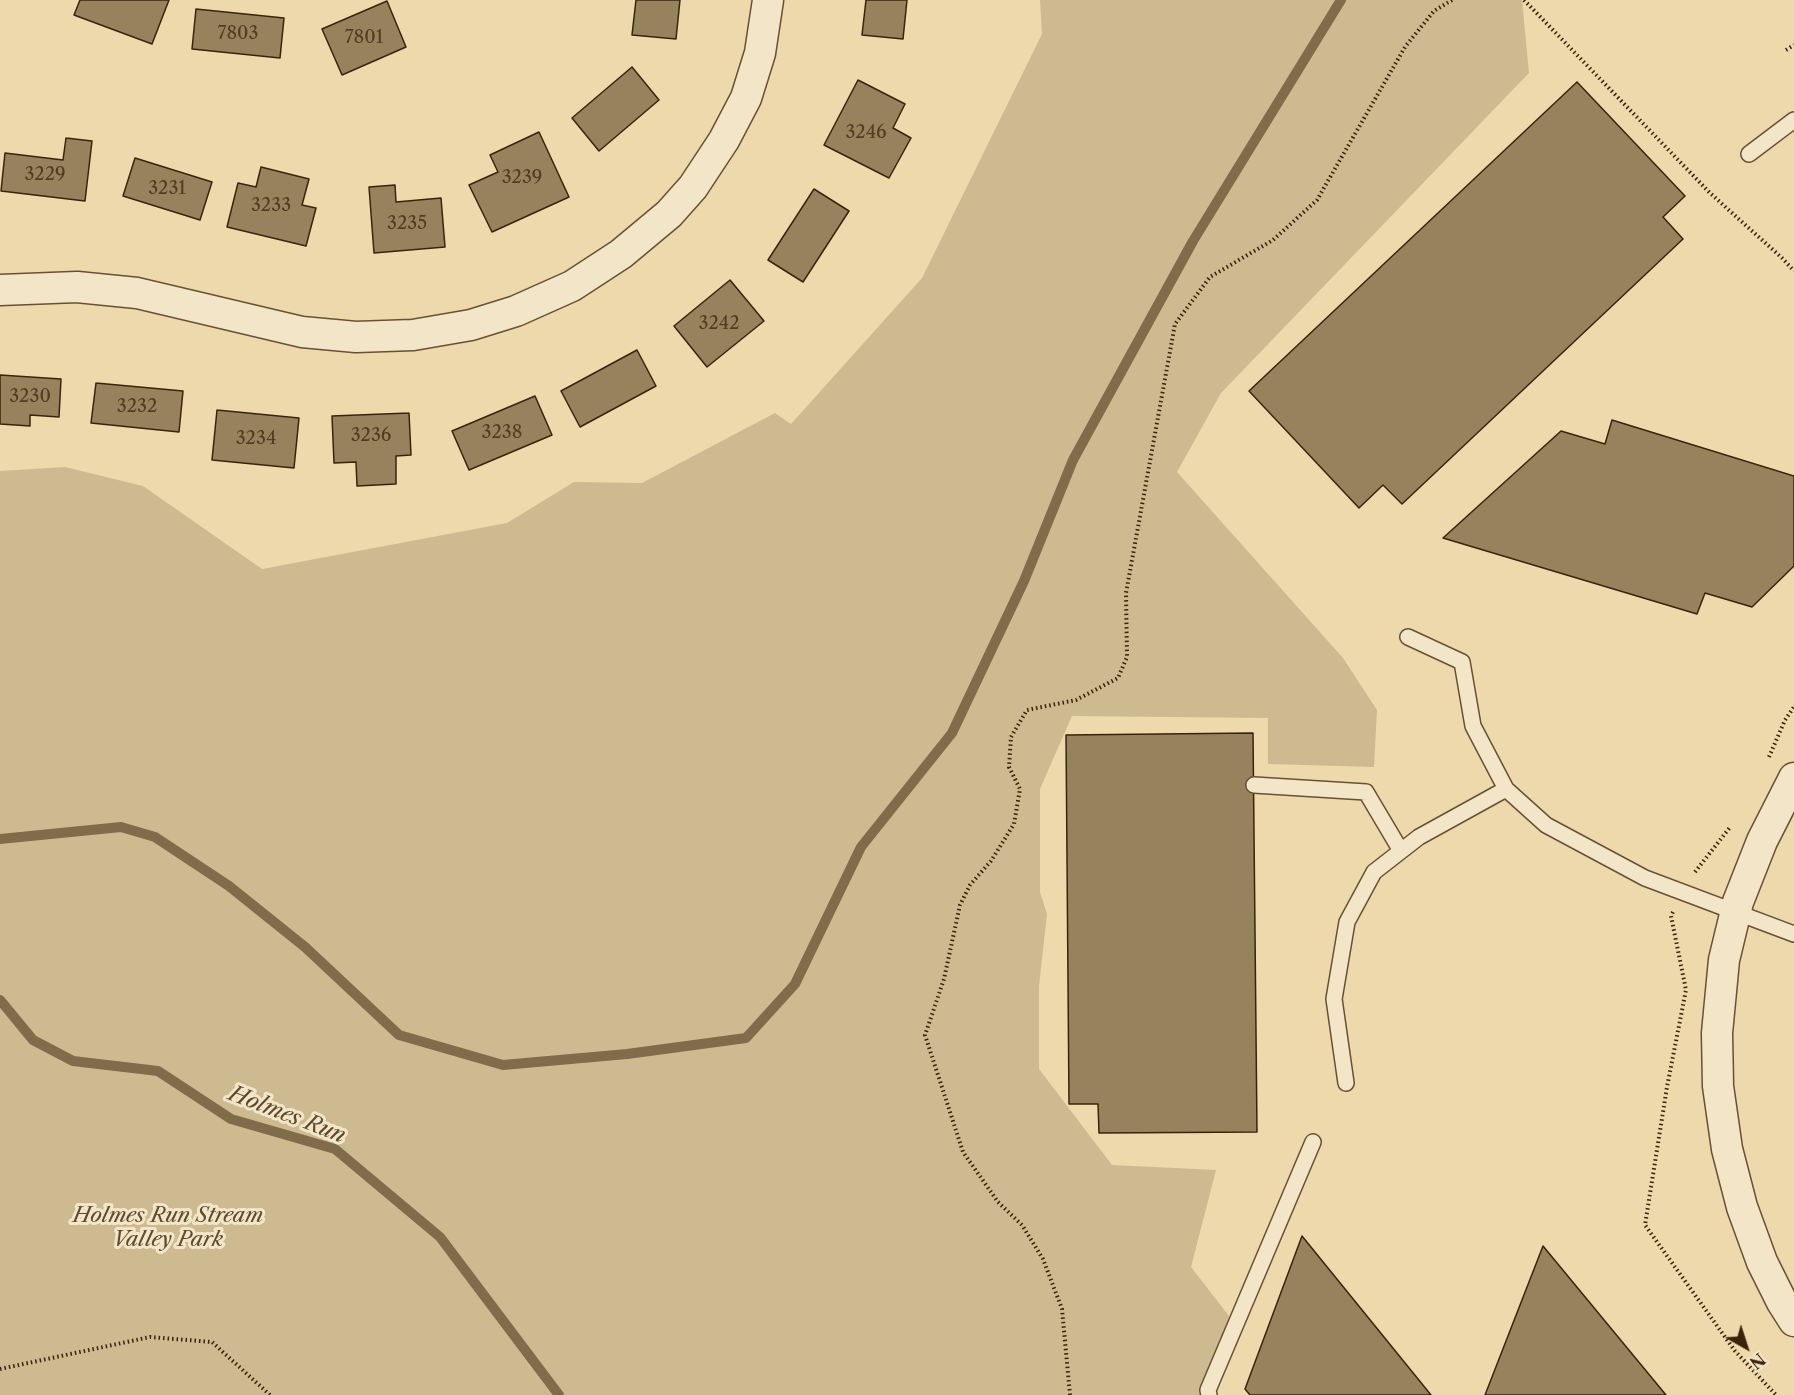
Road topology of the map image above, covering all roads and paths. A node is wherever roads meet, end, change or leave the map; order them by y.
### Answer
1 (768, 0) edge
2 (1452, 0) edge
3 (1524, 0) edge
4 (1794, 45) edge
5 (1786, 50) dead end
6 (1794, 120) edge
7 (1749, 154) dead end
8 (1794, 271) edge
9 (0, 290) edge
10 (1408, 637) dead end
11 (1794, 778) edge
12 (1254, 785) dead end
13 (1506, 789) junction
14 (1401, 851) junction
15 (1736, 913) junction
16 (1794, 934) edge
17 (1346, 1083) dead end
18 (1313, 1142) dead end
19 (1794, 1321) edge
20 (0, 1369) edge
21 (270, 1395) edge
22 (1070, 1395) edge
23 (1209, 1395) edge

1 - 9 street
2 - 22 path
3 - 8 path
4 - 5 path
6 - 7 lane
10 - 13 lane
11 - 15 street
12 - 14 lane
13 - 14 lane
13 - 15 lane
14 - 17 lane
15 - 16 lane
15 - 19 street
18 - 23 lane
20 - 21 path

